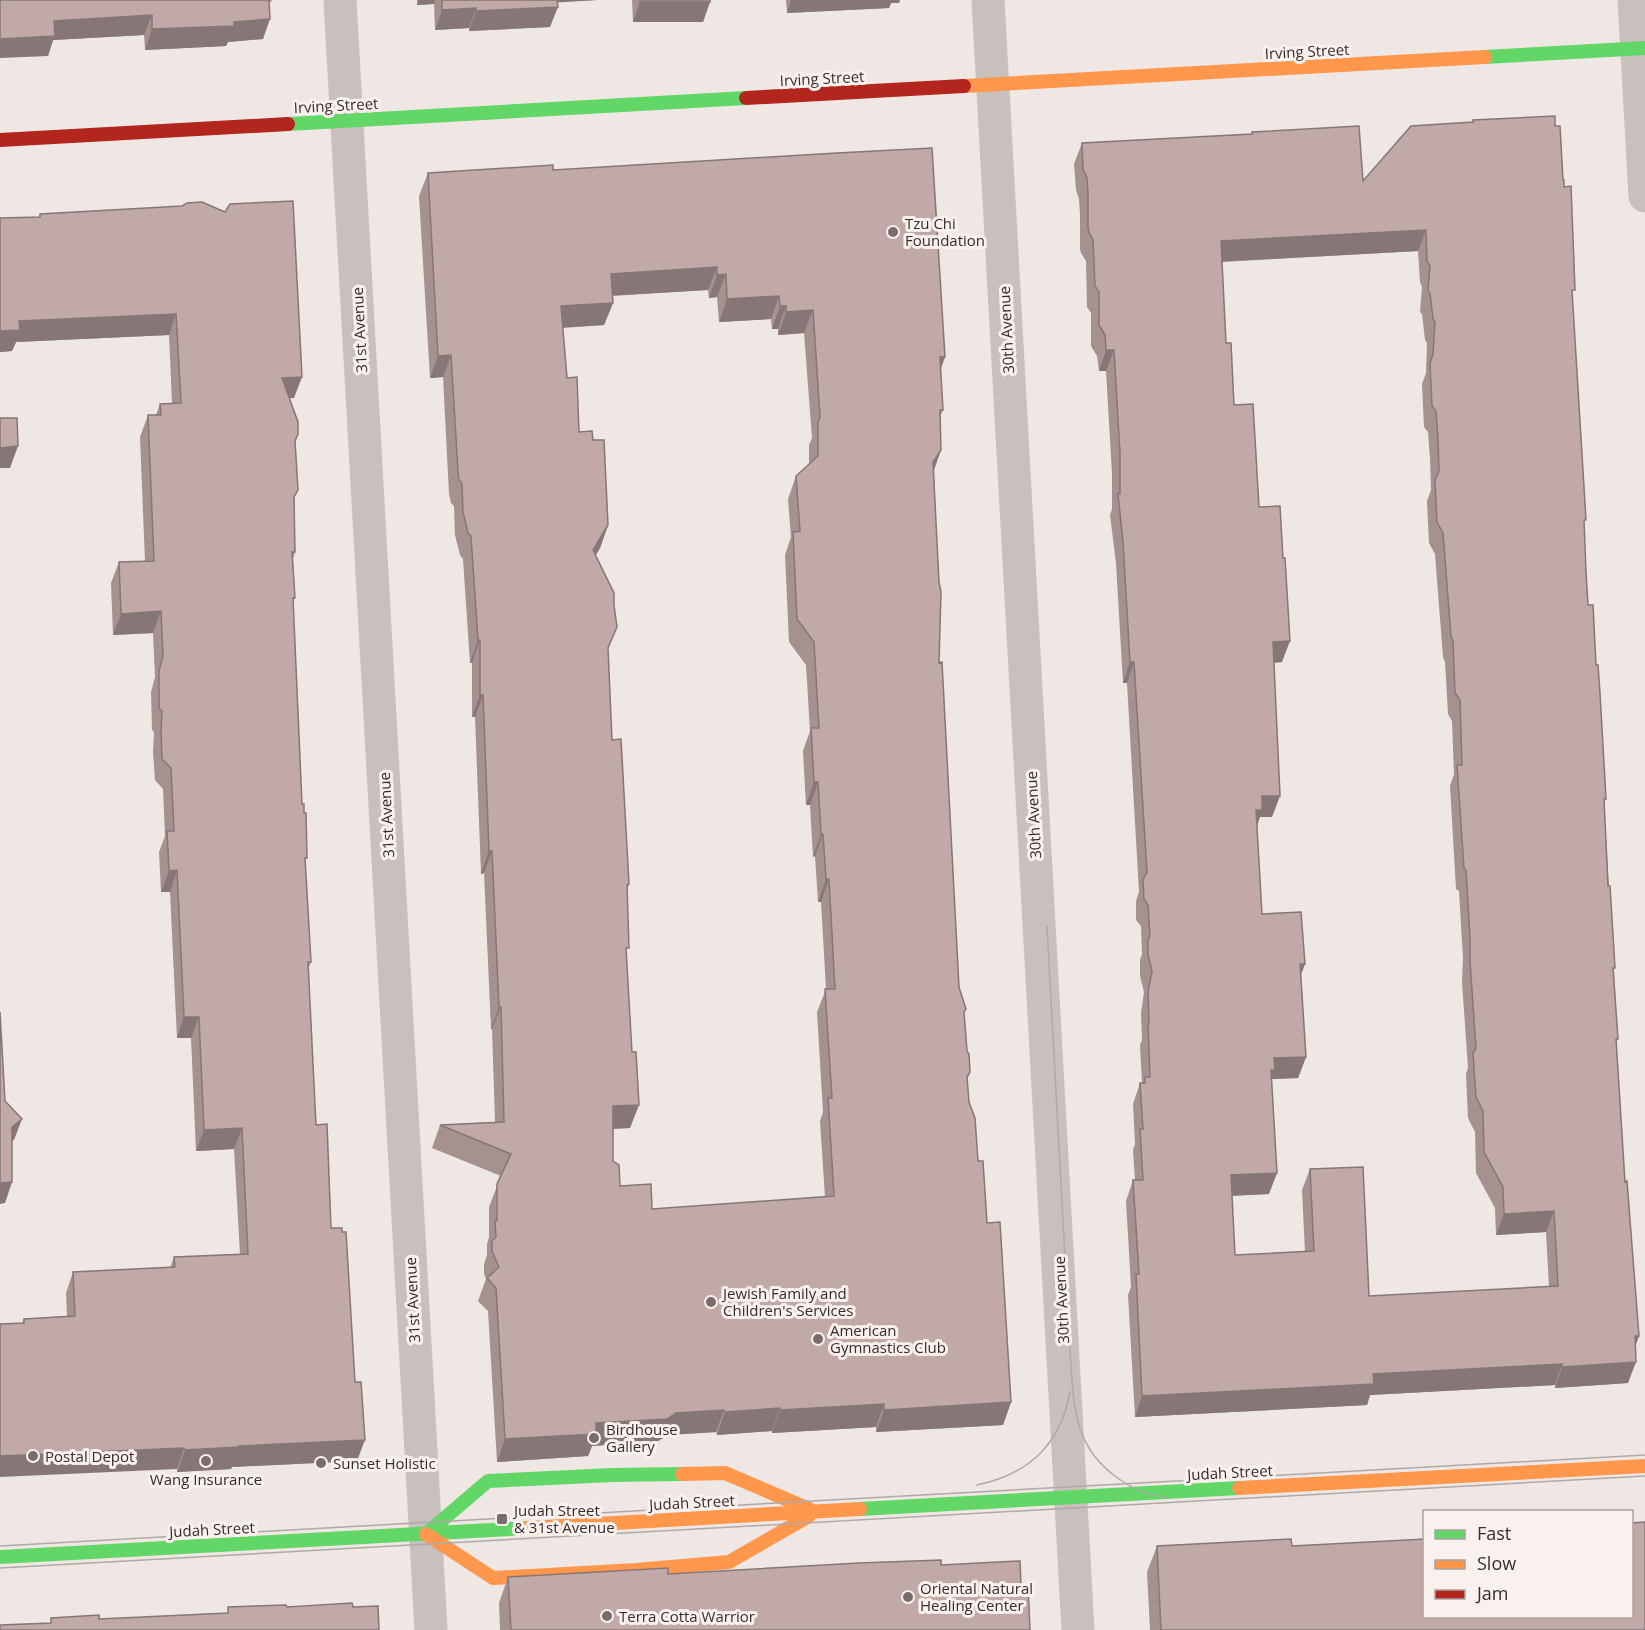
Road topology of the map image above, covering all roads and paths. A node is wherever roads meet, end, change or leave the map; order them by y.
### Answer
1 (340, 0) edge
2 (988, 0) edge
3 (1634, 0) edge
4 (1641, 49) edge
5 (993, 84) junction
6 (347, 121) junction
7 (0, 140) edge
8 (1645, 196) edge
9 (1645, 1466) edge
10 (1071, 1497) junction
11 (816, 1512) junction
12 (426, 1534) junction
13 (0, 1557) edge
14 (431, 1630) edge
15 (1078, 1630) edge

1 - 6 street, 31st Avenue
2 - 5 street, 30th Avenue
3 - 4 street
4 - 5 street, Irving Street
4 - 8 street
5 - 6 street, Irving Street
5 - 10 street, 30th Avenue
6 - 7 street, Irving Street
6 - 12 street, 31st Avenue
9 - 10 street, Judah Street
10 - 11 street, Judah Street
10 - 15 street, 30th Avenue
11 - 12 street, Judah Street
11 - 12 street, Judah Street
11 - 12 street, Judah Street
12 - 13 street, Judah Street
12 - 14 street, 31st Avenue

